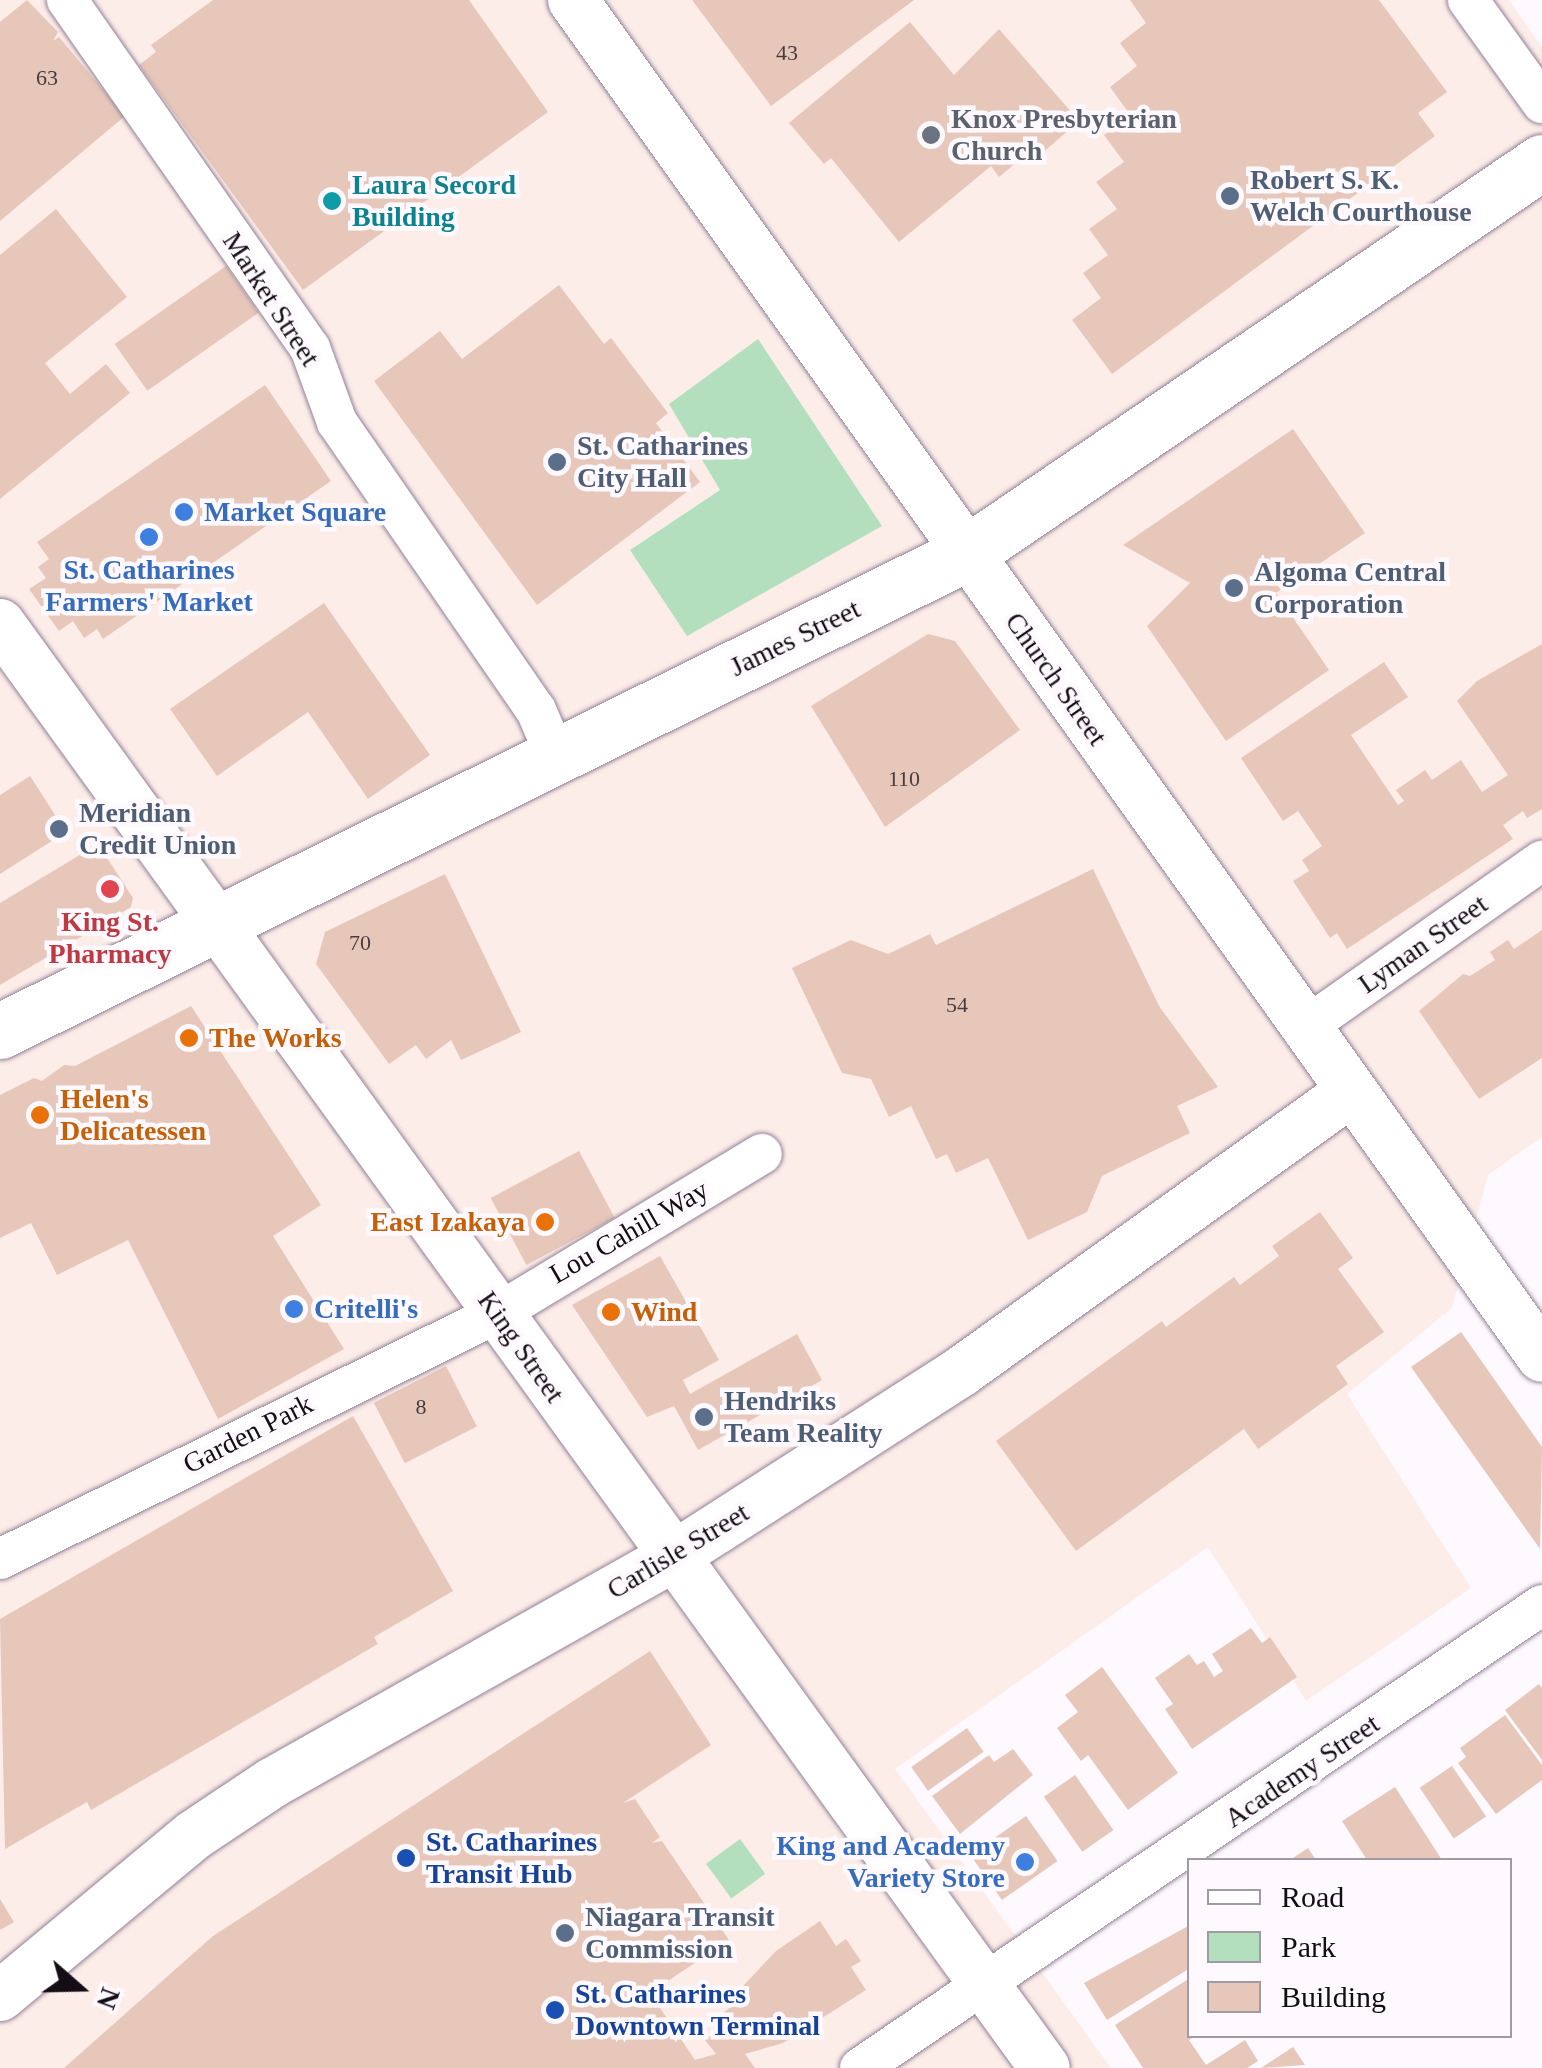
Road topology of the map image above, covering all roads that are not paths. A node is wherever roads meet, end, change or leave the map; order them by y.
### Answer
1 (67, 0) edge
2 (572, 0) edge
3 (1468, 0) edge
4 (1542, 103) edge
5 (1542, 162) edge
6 (967, 553) junction
7 (0, 624) edge
8 (556, 757) junction
9 (1542, 861) edge
10 (216, 925) junction
11 (1304, 1028) junction
12 (0, 1032) edge
13 (1350, 1092) junction
14 (762, 1154) dead end
15 (498, 1313) junction
16 (1542, 1357) edge
17 (671, 1558) junction
18 (0, 1559) edge
19 (1542, 1605) edge
20 (983, 1983) junction
21 (0, 1996) edge
22 (860, 2068) edge
23 (1045, 2068) edge

1 - 8 street, Market Street
2 - 6 street, Church Street
3 - 4 street
5 - 6 main road, James Street
6 - 8 main road, James Street
6 - 11 street, Church Street
7 - 10 street, King Street
8 - 10 main road, James Street
9 - 11 street, Lyman Street
10 - 12 main road, James Street
10 - 15 street, King Street
11 - 13 street, Church Street
13 - 16 street, Church Street
13 - 17 street, Carlisle Street
14 - 15 street, Lou Cahill Way
15 - 17 street, King Street
15 - 18 street, Garden Park
17 - 20 street, King Street
17 - 21 street, Carlisle Street
19 - 20 street, Academy Street
20 - 22 street, Academy Street
20 - 23 street, King Street

